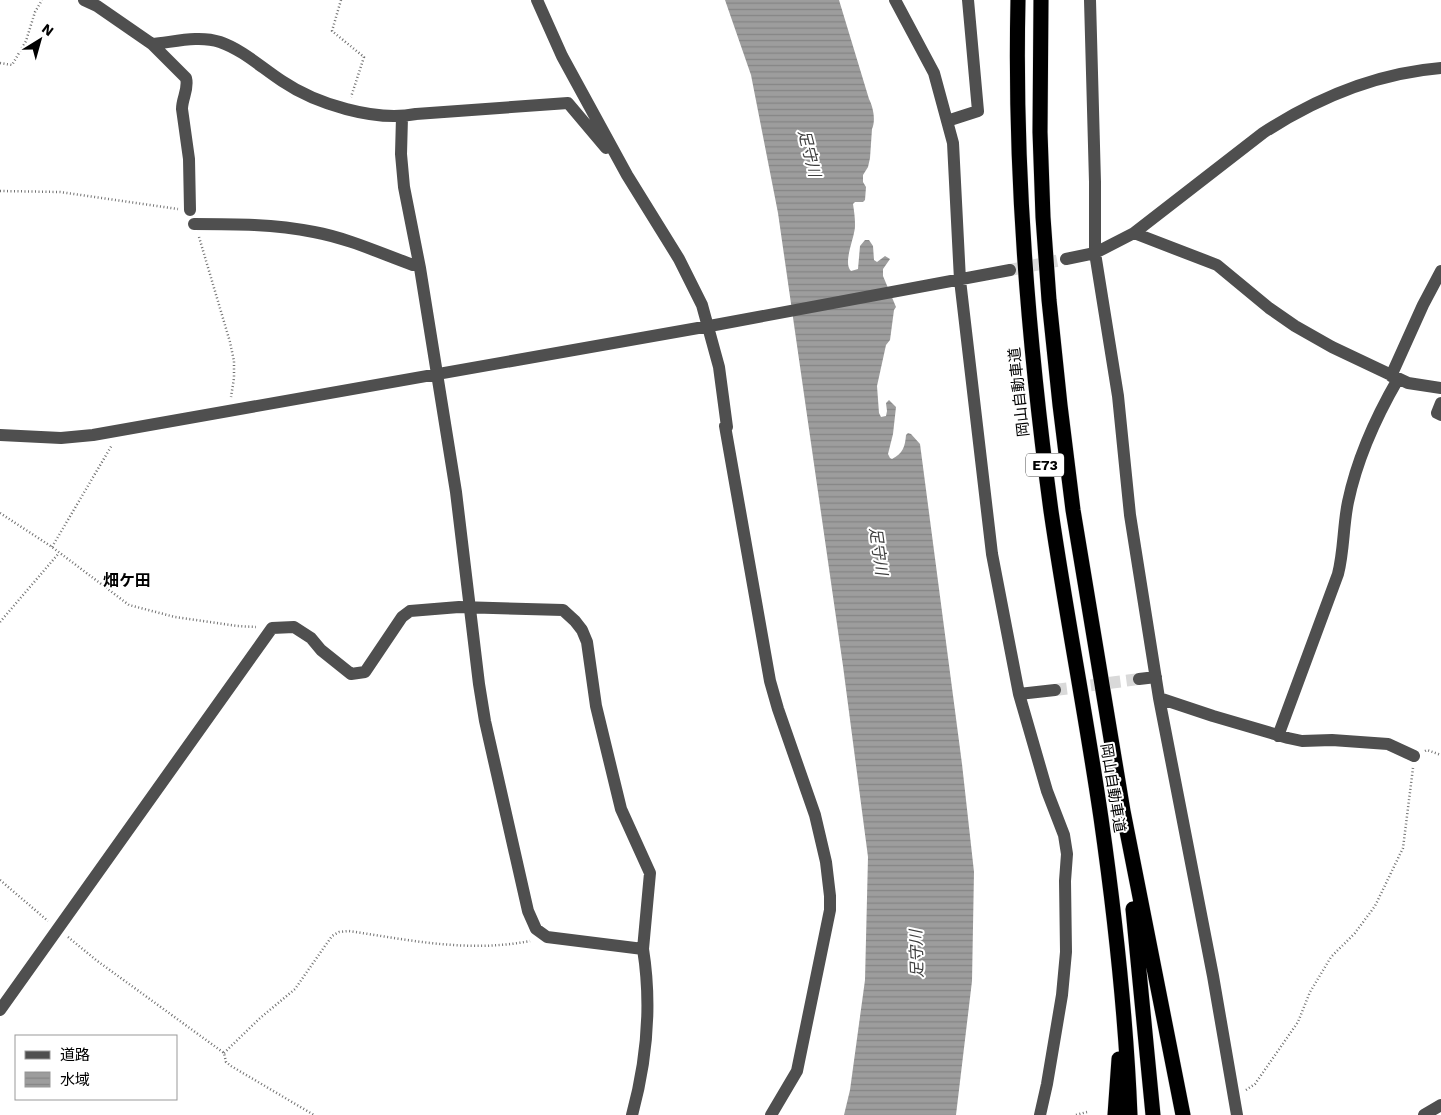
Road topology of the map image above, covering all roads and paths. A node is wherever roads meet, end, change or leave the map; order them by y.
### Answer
1 (42, 0) edge
2 (84, 0) edge
3 (341, 0) edge
4 (537, 0) edge
5 (895, 0) edge
6 (968, 0) edge
7 (1018, 0) edge
8 (1041, 0) edge
9 (1090, 0) edge
10 (152, 44) junction
11 (0, 63) edge
12 (1441, 68) edge
13 (346, 110) junction
14 (402, 117) junction
15 (947, 121) junction
16 (627, 174) junction
17 (0, 191) edge
18 (190, 210) joint
19 (194, 224) joint
20 (1134, 233) junction
21 (1095, 253) junction
22 (1066, 259) tunnel mouth
23 (419, 264) junction
24 (1010, 270) tunnel mouth
25 (1441, 271) edge
26 (954, 281) junction
27 (711, 326) junction
28 (436, 375) junction
29 (1395, 377) junction
30 (1441, 388) edge
31 (1441, 403) edge
32 (228, 410) junction
33 (1441, 415) edge
34 (123, 429) junction
35 (0, 435) edge
36 (0, 513) edge
37 (52, 546) junction
38 (59, 553) junction
39 (470, 606) junction
40 (0, 622) edge
41 (272, 628) junction
42 (1156, 677) junction
43 (1138, 679) tunnel mouth
44 (1055, 690) tunnel mouth
45 (1019, 694) junction
46 (1160, 698) junction
47 (1278, 736) junction
48 (1414, 756) joint
49 (1123, 811) junction
50 (0, 880) edge
51 (1115, 925) junction
52 (58, 929) junction
53 (541, 933) junction
54 (643, 948) junction
55 (0, 1010) edge
56 (224, 1053) junction
57 (1234, 1098) junction
58 (1441, 1104) edge
59 (1087, 1112) dead end
60 (314, 1115) edge
61 (632, 1115) edge
62 (771, 1115) edge
63 (1040, 1115) edge
64 (1076, 1115) edge
65 (1115, 1115) edge
66 (1130, 1115) edge
67 (1153, 1115) edge
68 (1183, 1115) edge
69 (1236, 1115) edge
70 (1424, 1115) edge

1 - 11 path
2 - 10 street
3 - 13 path
4 - 16 street
5 - 15 street
6 - 15 street
7 - 51 highway, 岡山自動車道 / E73
8 - 49 highway, 岡山自動車道 / E73
9 - 21 street
10 - 13 street
10 - 18 street
12 - 20 street
13 - 14 street
14 - 16 street
14 - 23 street
15 - 26 street
16 - 27 street
17 - 18 path
19 - 23 street
19 - 32 path
20 - 21 street
20 - 29 street
21 - 22 street
21 - 42 street
23 - 28 street
24 - 26 street
25 - 29 street
26 - 27 street
26 - 45 street
27 - 28 street
27 - 62 street
28 - 32 street
28 - 39 street
29 - 30 street
29 - 47 street
31 - 33 street
32 - 34 street
34 - 35 street
34 - 37 path
36 - 37 path
37 - 38 path
38 - 40 path
38 - 41 path
39 - 41 street
39 - 53 street
39 - 54 street
41 - 52 street
42 - 43 street
42 - 46 street
44 - 45 street
45 - 63 street
46 - 47 street
46 - 57 street
47 - 48 street
48 - 57 path
49 - 67 highway
49 - 68 highway
50 - 52 path
51 - 65 highway
51 - 66 highway
52 - 55 street
52 - 56 path
53 - 54 street
53 - 56 path
54 - 61 street
56 - 60 path
57 - 69 street
58 - 70 street
59 - 64 path

